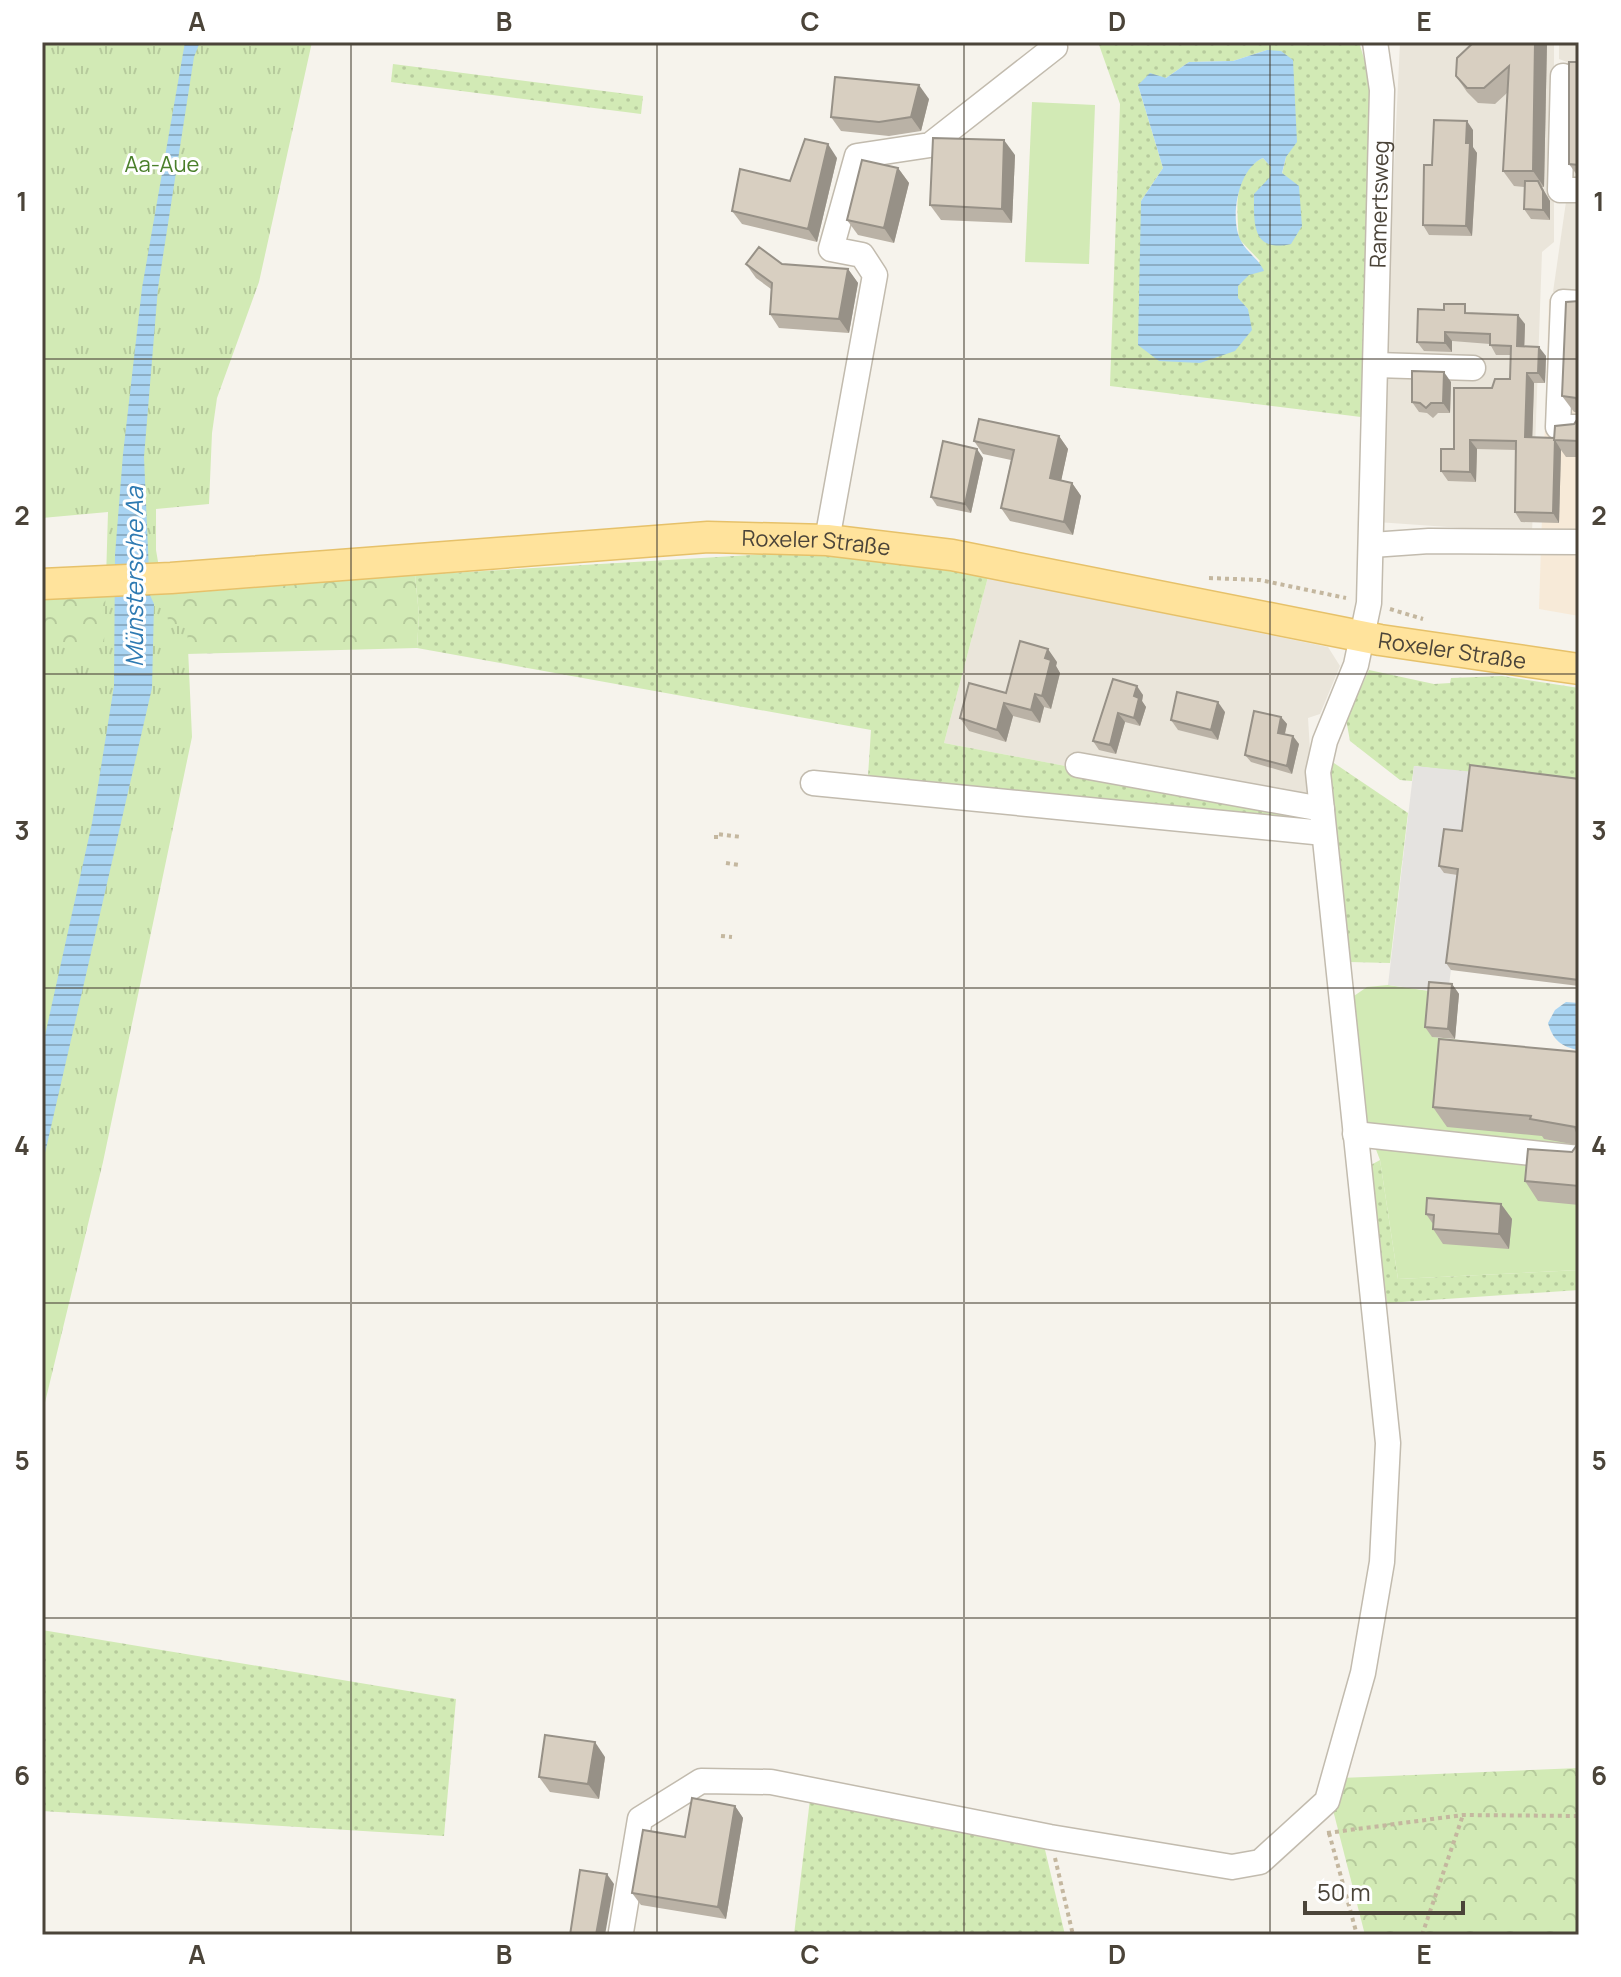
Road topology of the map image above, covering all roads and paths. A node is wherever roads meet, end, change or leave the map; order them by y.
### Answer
1 (1375, 42) edge
2 (1055, 47) dead end
3 (1563, 76) dead end
4 (1579, 190) edge
5 (1579, 303) edge
6 (1376, 365) junction
7 (1473, 368) dead end
8 (1579, 427) edge
9 (827, 540) junction
10 (1579, 542) edge
11 (1372, 545) junction
12 (42, 584) edge
13 (1362, 636) junction
14 (1579, 669) edge
15 (1078, 765) dead end
16 (813, 783) dead end
17 (1323, 821) junction
18 (742, 837) dead end
19 (716, 839) dead end
20 (726, 863) dead end
21 (739, 865) dead end
22 (721, 936) dead end
23 (732, 937) dead end
24 (1355, 1134) junction
25 (1579, 1158) edge
26 (1463, 1815) junction
27 (1579, 1816) edge
28 (1050, 1837) junction
29 (621, 1932) dead end
30 (1073, 1935) edge
31 (1357, 1935) edge
32 (1422, 1935) edge

1 - 6 street, Ramertsweg
2 - 9 street
3 - 4 street
5 - 8 street
6 - 7 street
6 - 11 street, Ramertsweg
9 - 12 main road, Roxeler Straße
9 - 13 main road, Roxeler Straße
10 - 11 street
11 - 13 street, Ramertsweg
13 - 14 main road, Roxeler Straße
13 - 17 street, Ramertsweg
15 - 17 street
16 - 17 street
17 - 24 street, Ramertsweg
18 - 19 path
20 - 21 path
22 - 23 path
24 - 25 street
24 - 28 street, Ramertsweg
26 - 27 path
26 - 31 path
26 - 32 path
28 - 29 street, Ramertsweg
28 - 30 path

